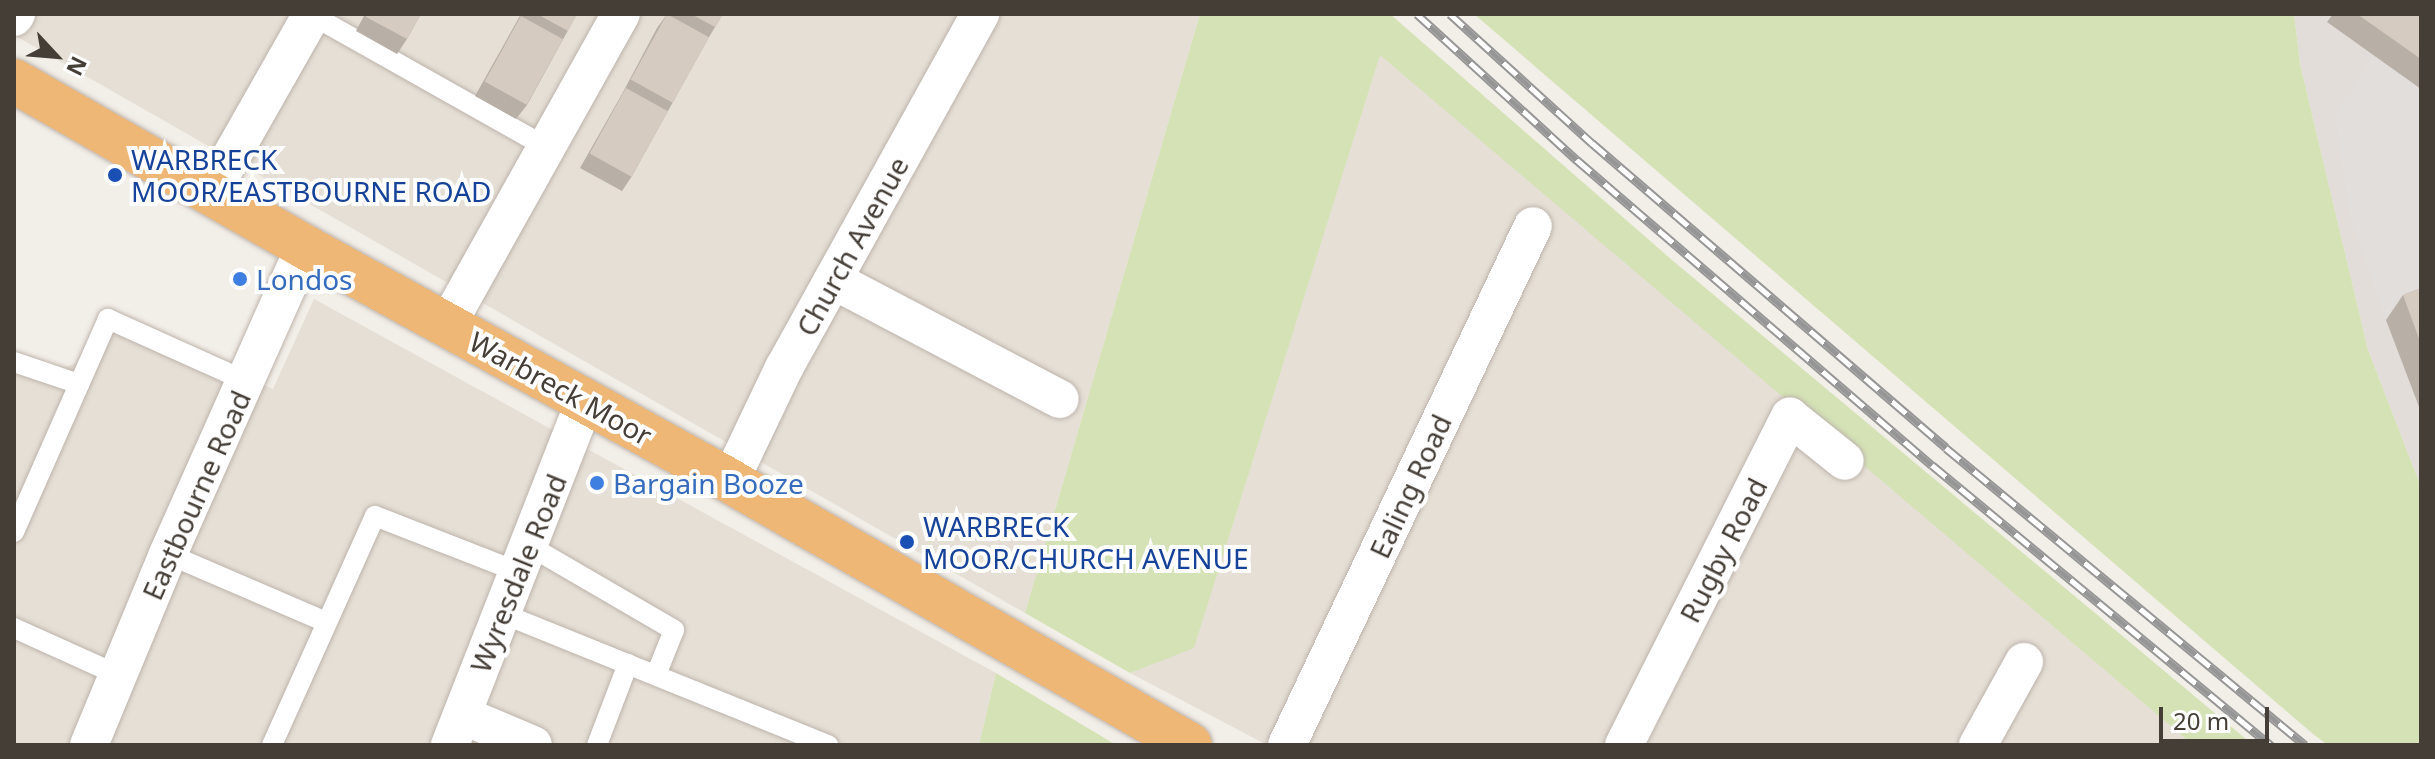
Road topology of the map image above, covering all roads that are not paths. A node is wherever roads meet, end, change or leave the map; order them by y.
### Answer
1 (311, 14) edge
2 (621, 14) edge
3 (980, 14) edge
4 (14, 81) edge
5 (546, 147) junction
6 (211, 192) junction
7 (1533, 226) dead end
8 (305, 247) junction
9 (833, 280) junction
10 (447, 325) junction
11 (105, 327) junction
12 (14, 362) edge
13 (196, 367) dead end
14 (246, 381) junction
15 (79, 384) junction
16 (1060, 399) dead end
17 (585, 401) junction
18 (1845, 461) dead end
19 (730, 481) junction
20 (14, 532) edge
21 (168, 554) junction
22 (522, 558) junction
23 (501, 613) junction
24 (326, 622) junction
25 (14, 628) edge
26 (2024, 662) dead end
27 (628, 664) junction
28 (118, 675) junction
29 (656, 675) junction
30 (456, 730) edge
31 (89, 745) edge
32 (272, 745) edge
33 (533, 745) edge
34 (597, 745) edge
35 (828, 745) edge
36 (1190, 745) edge
37 (1287, 745) edge
38 (1624, 745) edge
39 (1978, 745) edge

1 - 5 lane
1 - 6 street
2 - 5 street
3 - 9 street, Church Avenue
4 - 6 highway, Warbreck Moor
5 - 10 street
6 - 8 highway, Warbreck Moor
7 - 37 street, Ealing Road
8 - 10 highway, Warbreck Moor
8 - 14 street, Eastbourne Road
9 - 16 street
9 - 19 street, Church Avenue
10 - 17 highway, Warbreck Moor
11 - 13 lane
11 - 14 lane
11 - 15 lane
12 - 15 lane
14 - 21 street, Eastbourne Road
15 - 20 lane
17 - 19 highway, Warbreck Moor
17 - 22 street, Wyresdale Road
18 - 38 street, Rugby Road
19 - 36 highway, Warbreck Moor
21 - 24 lane
21 - 28 street, Eastbourne Road
22 - 23 street, Wyresdale Road
22 - 24 lane
22 - 29 lane
23 - 27 lane
23 - 30 street, Wyresdale Road
24 - 32 lane
25 - 28 lane
26 - 39 street
27 - 29 lane
27 - 34 lane
28 - 31 street, Eastbourne Road
29 - 35 lane
30 - 33 street

